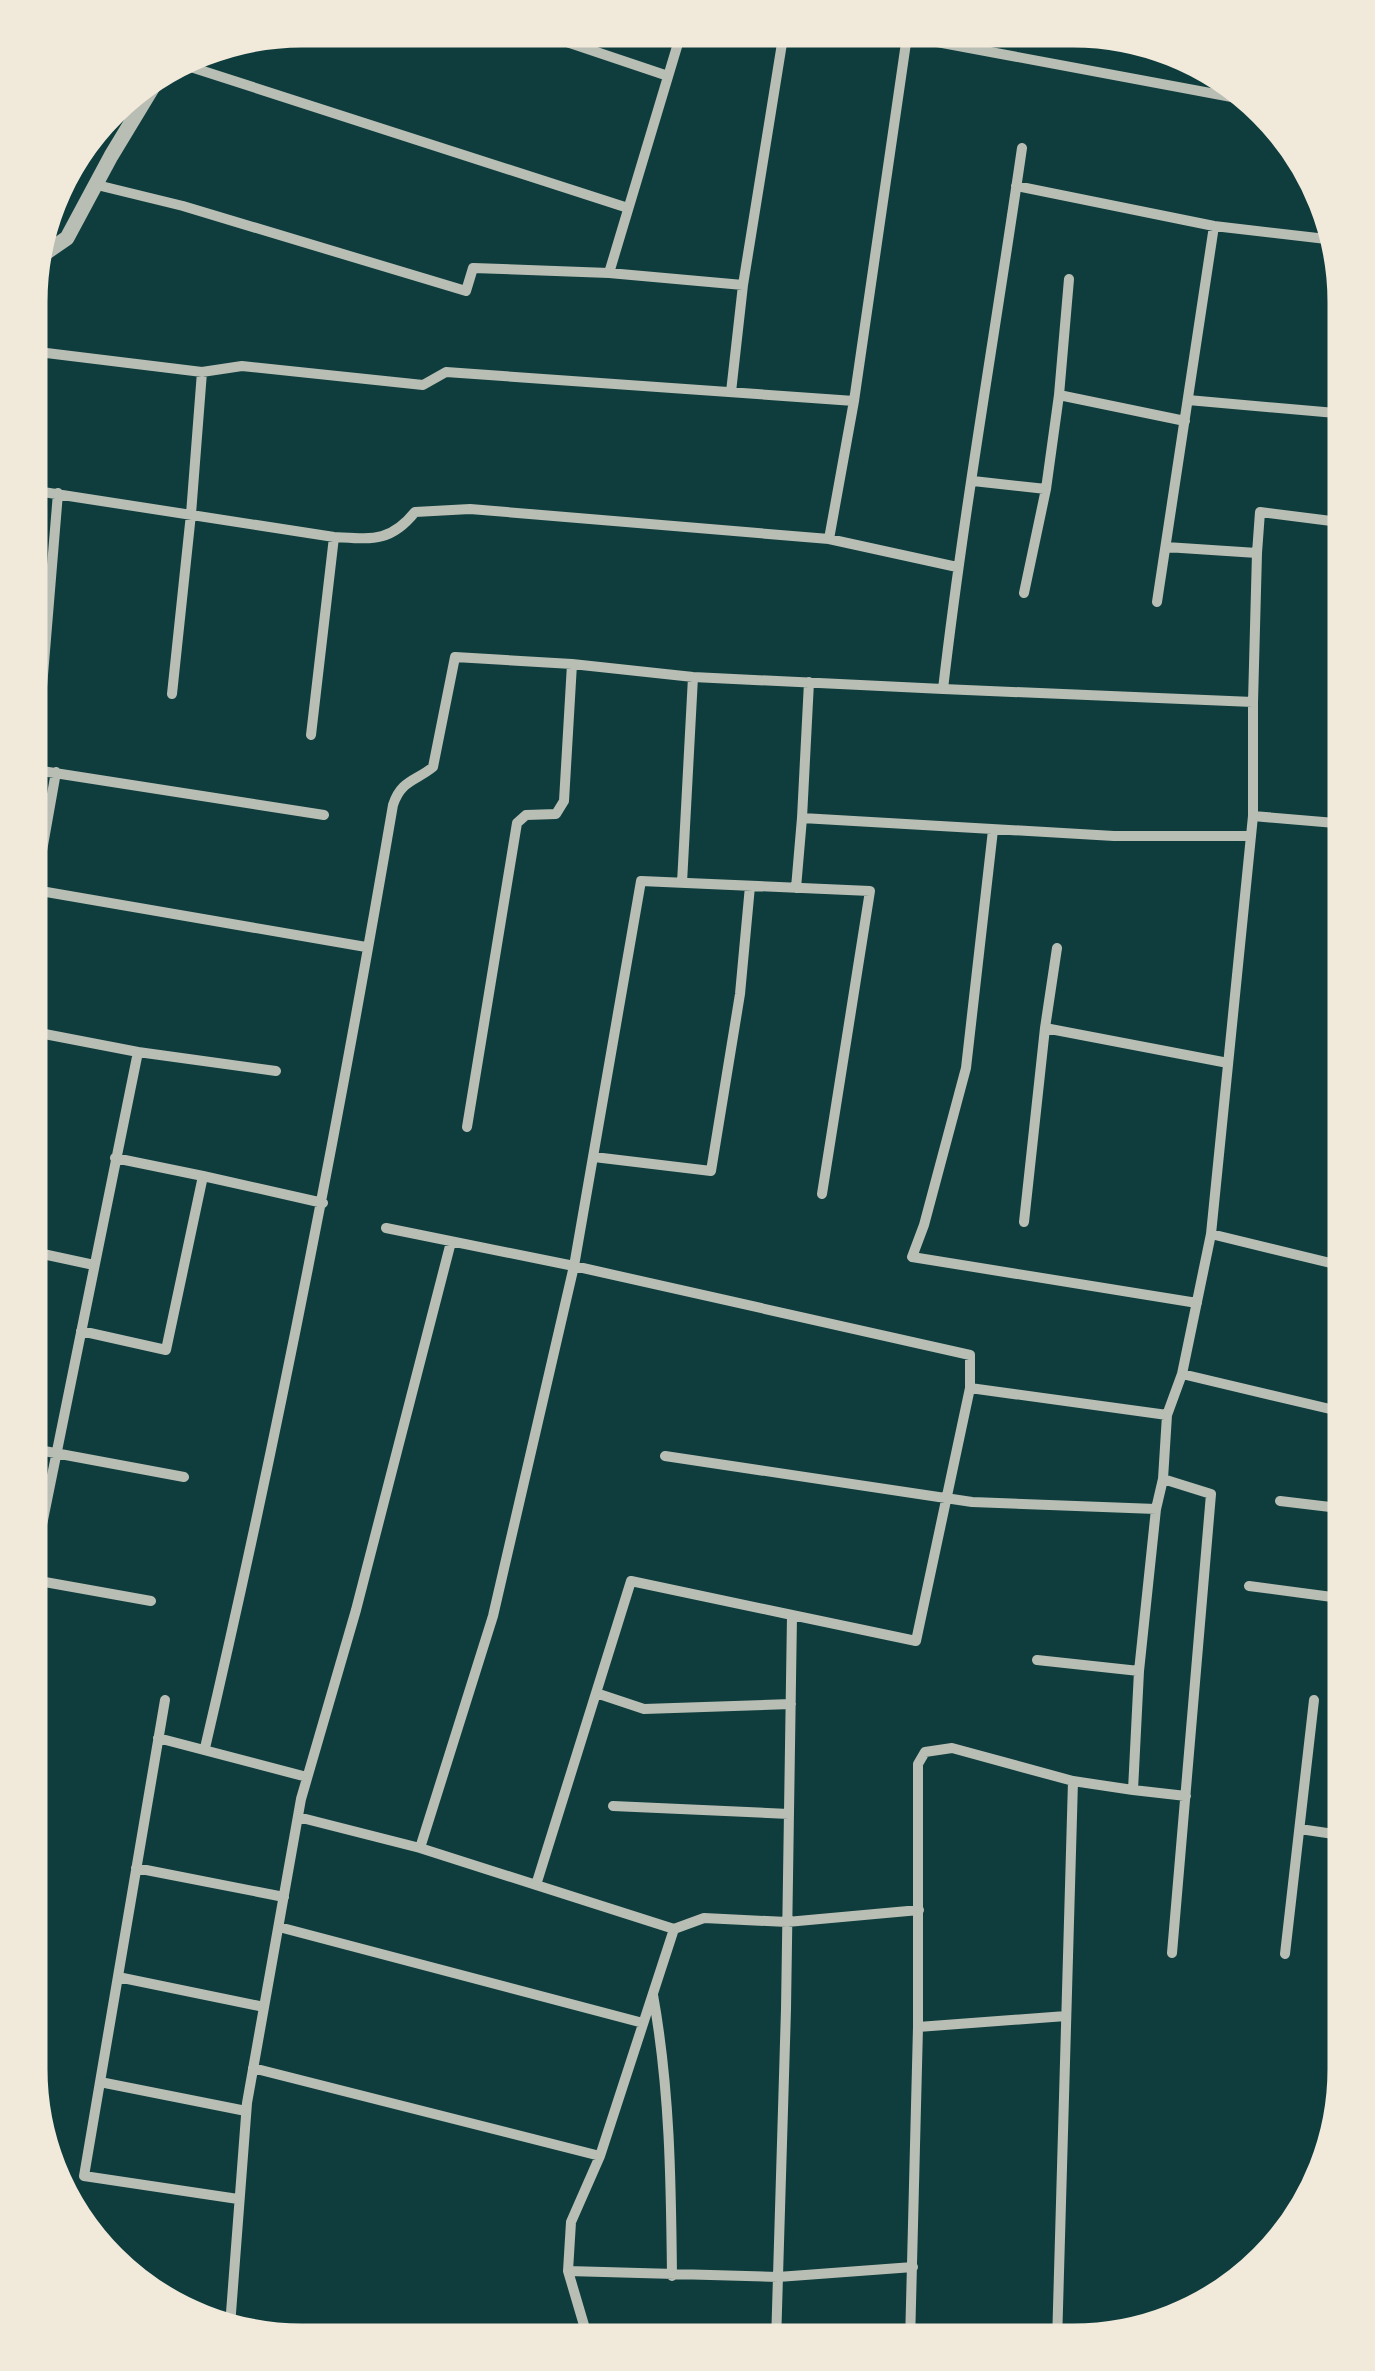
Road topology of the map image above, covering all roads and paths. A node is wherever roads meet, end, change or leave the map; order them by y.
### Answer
1 (576, 45) edge
2 (677, 45) edge
3 (782, 45) edge
4 (906, 45) edge
5 (954, 45) edge
6 (196, 69) edge
7 (668, 76) junction
8 (148, 97) edge
9 (1228, 97) edge
10 (1022, 148) dead end
11 (98, 185) junction
12 (1016, 186) junction
13 (628, 208) junction
14 (1214, 226) junction
15 (1322, 238) edge
16 (51, 249) edge
17 (609, 272) junction
18 (1069, 279) dead end
19 (743, 284) junction
20 (45, 353) edge
21 (202, 372) junction
22 (731, 392) junction
23 (1059, 395) junction
24 (1188, 400) junction
25 (854, 401) junction
26 (1330, 412) edge
27 (1184, 421) junction
28 (973, 480) junction
29 (1046, 489) junction
30 (45, 492) edge
31 (58, 493) junction
32 (192, 514) junction
33 (1330, 521) edge
34 (334, 537) junction
35 (829, 538) junction
36 (1166, 547) junction
37 (1257, 553) junction
38 (957, 567) junction
39 (1024, 593) dead end
40 (1157, 602) dead end
41 (45, 651) edge
42 (572, 664) junction
43 (693, 678) junction
44 (809, 682) junction
45 (943, 688) junction
46 (172, 694) dead end
47 (1252, 702) junction
48 (311, 735) dead end
49 (45, 771) edge
50 (56, 772) junction
51 (324, 815) dead end
52 (1253, 816) junction
53 (802, 818) junction
54 (1330, 823) edge
55 (45, 826) edge
56 (993, 830) junction
57 (1251, 836) junction
58 (682, 883) junction
59 (750, 886) junction
60 (796, 888) junction
61 (45, 891) edge
62 (366, 947) junction
63 (1057, 948) dead end
64 (1045, 1028) junction
65 (45, 1034) edge
66 (138, 1052) junction
67 (1228, 1063) junction
68 (276, 1071) dead end
69 (466, 1128) dead end
70 (594, 1157) junction
71 (116, 1158) junction
72 (204, 1176) junction
73 (822, 1194) dead end
74 (323, 1203) junction
75 (1024, 1222) dead end
76 (386, 1228) dead end
77 (1211, 1234) junction
78 (451, 1242) junction
79 (45, 1255) edge
80 (1329, 1263) edge
81 (94, 1265) junction
82 (574, 1266) junction
83 (1197, 1303) junction
84 (81, 1331) junction
85 (1182, 1374) junction
86 (970, 1388) junction
87 (1329, 1409) edge
88 (1167, 1415) junction
89 (45, 1452) edge
90 (57, 1454) junction
91 (666, 1456) dead end
92 (184, 1477) dead end
93 (1163, 1480) junction
94 (944, 1498) junction
95 (1280, 1501) dead end
96 (45, 1508) edge
97 (1329, 1508) edge
98 (1156, 1509) junction
99 (45, 1582) edge
100 (1249, 1586) dead end
101 (1329, 1597) edge
102 (151, 1601) dead end
103 (792, 1615) junction
104 (1036, 1660) dead end
105 (1139, 1670) junction
106 (596, 1692) junction
107 (165, 1700) dead end
108 (1314, 1700) dead end
109 (791, 1704) junction
110 (158, 1738) junction
111 (205, 1748) junction
112 (307, 1777) junction
113 (1073, 1781) junction
114 (1132, 1790) junction
115 (1186, 1796) junction
116 (613, 1806) dead end
117 (789, 1814) junction
118 (298, 1817) junction
119 (1300, 1829) junction
120 (1329, 1833) edge
121 (420, 1848) junction
122 (136, 1868) junction
123 (536, 1886) junction
124 (284, 1897) junction
125 (919, 1910) junction
126 (787, 1922) junction
127 (278, 1927) junction
128 (674, 1929) junction
129 (1172, 1953) dead end
130 (1286, 1954) dead end
131 (118, 1978) junction
132 (652, 1994) junction
133 (264, 2007) junction
134 (1066, 2016) junction
135 (643, 2024) junction
136 (918, 2027) junction
137 (253, 2068) junction
138 (100, 2082) junction
139 (246, 2110) junction
140 (600, 2156) junction
141 (238, 2199) junction
142 (913, 2267) junction
143 (568, 2271) junction
144 (672, 2276) junction
145 (778, 2277) junction
146 (228, 2314) edge
147 (583, 2326) edge
148 (776, 2326) edge
149 (911, 2326) edge
150 (1058, 2326) edge

1 - 7 street
2 - 7 street
3 - 19 street
4 - 25 street
5 - 9 street
6 - 13 street
7 - 13 street
8 - 11 street
10 - 12 street
11 - 16 street
11 - 17 street
12 - 14 street
12 - 28 street
13 - 17 street
14 - 15 street
14 - 24 street
17 - 19 street
18 - 23 street
19 - 22 street
20 - 21 street
21 - 22 street
21 - 32 street
22 - 25 street
23 - 27 street
23 - 29 street
24 - 26 street
24 - 27 street
25 - 35 street
27 - 36 street
28 - 29 street
28 - 38 street
29 - 39 street
30 - 31 street
31 - 32 street
31 - 41 street
32 - 34 street
32 - 46 street
33 - 37 street
34 - 35 street
34 - 48 street
35 - 38 street
36 - 37 street
36 - 40 street
37 - 47 street
38 - 45 street
42 - 43 street
42 - 62 street
42 - 69 street
43 - 44 street
43 - 58 street
44 - 45 street
44 - 53 street
45 - 47 street
47 - 52 street
49 - 50 street
50 - 51 street
50 - 55 street
52 - 54 street
52 - 57 street
53 - 56 street
53 - 60 street
56 - 57 street
56 - 83 street
57 - 67 street
58 - 59 street
58 - 70 street
59 - 60 street
59 - 70 street
60 - 73 street
61 - 62 street
62 - 74 street
63 - 64 street
64 - 67 street
64 - 75 street
65 - 66 street
66 - 68 street
66 - 71 street
67 - 77 street
70 - 82 street
71 - 72 street
71 - 81 street
72 - 74 street
72 - 84 street
74 - 111 street
76 - 78 street
77 - 80 street
77 - 83 street
78 - 82 street
78 - 112 street
79 - 81 street
81 - 84 street
82 - 86 street
82 - 121 street
83 - 85 street
84 - 90 street
85 - 87 street
85 - 88 street
86 - 88 street
86 - 94 street
88 - 93 street
89 - 90 street
90 - 92 street
90 - 96 street
91 - 94 street
93 - 98 street
93 - 115 street
94 - 98 street
94 - 103 street
95 - 97 street
98 - 105 street
99 - 102 street
100 - 101 street
103 - 106 street
103 - 109 street
104 - 105 street
105 - 114 street
106 - 109 street
106 - 123 street
107 - 110 street
108 - 119 street
109 - 117 street
110 - 111 street
110 - 122 street
111 - 112 street
112 - 118 street
113 - 114 street
113 - 125 street
113 - 134 street
114 - 115 street
115 - 129 street
116 - 117 street
117 - 126 street
118 - 121 street
118 - 124 street
119 - 120 street
119 - 130 street
121 - 123 street
122 - 124 street
122 - 131 street
123 - 128 street
124 - 127 street
125 - 126 street
125 - 136 street
126 - 128 street
126 - 145 street
127 - 133 street
127 - 135 street
128 - 132 street
131 - 133 street
131 - 138 street
132 - 135 street
132 - 144 street
133 - 137 street
134 - 136 street
134 - 150 street
135 - 140 street
136 - 142 street
137 - 139 street
137 - 140 street
138 - 139 street
138 - 141 street
139 - 141 street
140 - 143 street
141 - 146 street
142 - 145 street
142 - 149 street
143 - 144 street
143 - 147 street
144 - 145 street
145 - 148 street

